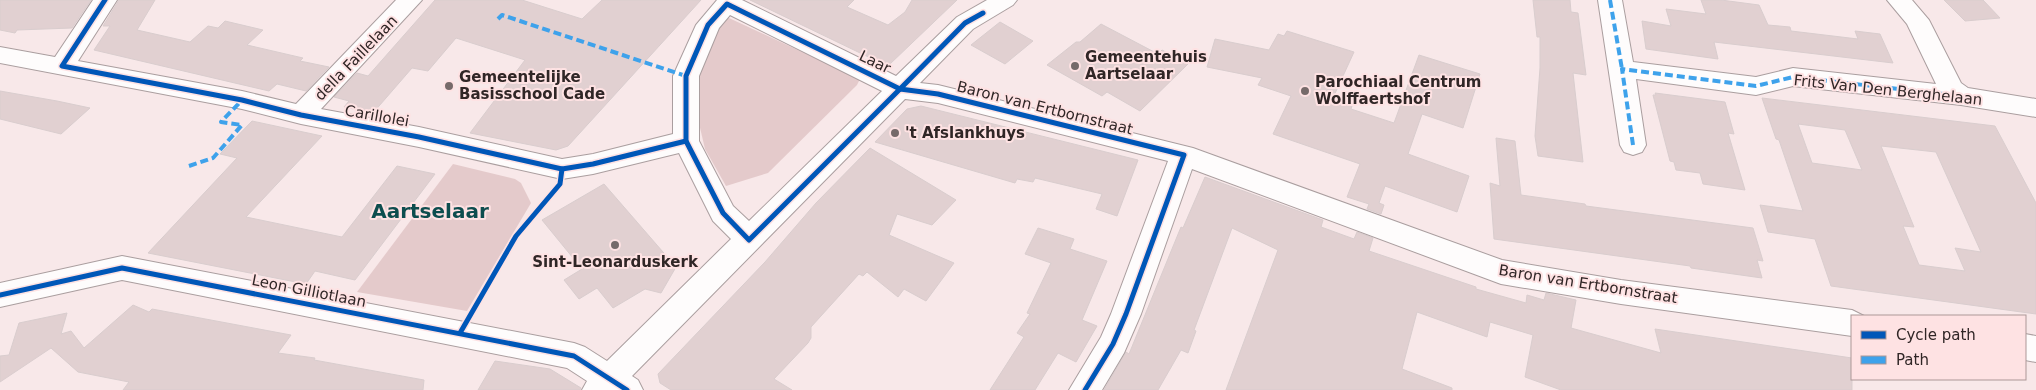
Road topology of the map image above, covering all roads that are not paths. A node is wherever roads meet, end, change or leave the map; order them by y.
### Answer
1 (106, 0) edge
2 (410, 0) edge
3 (1005, 0) edge
4 (1610, 0) edge
5 (1899, 0) edge
6 (728, 2) edge
7 (0, 54) edge
8 (62, 66) junction
9 (1622, 69) junction
10 (900, 89) junction
11 (1961, 96) junction
12 (2036, 108) edge
13 (301, 115) junction
14 (686, 142) junction
15 (1633, 145) dead end
16 (1184, 155) junction
17 (749, 240) junction
18 (0, 295) edge
19 (1851, 324) edge
20 (611, 386) edge
21 (1085, 390) edge

1 - 8 street
2 - 13 street, della Faillelaan
3 - 10 street
4 - 9 street
5 - 11 street
6 - 10 street, Laar
6 - 14 street, Laar
7 - 8 street, Carillolei
8 - 13 street, Carillolei
9 - 11 street, Frits Van Den Berghelaan
9 - 15 street
10 - 16 street, Baron van Ertbornstraat
10 - 17 street, Laar
11 - 12 street, Frits Van Den Berghelaan
13 - 14 street, Carillolei
14 - 17 street, Laar
16 - 19 street, Baron van Ertbornstraat
16 - 21 street
17 - 20 street, Laar
18 - 20 street, Leon Gilliotlaan

